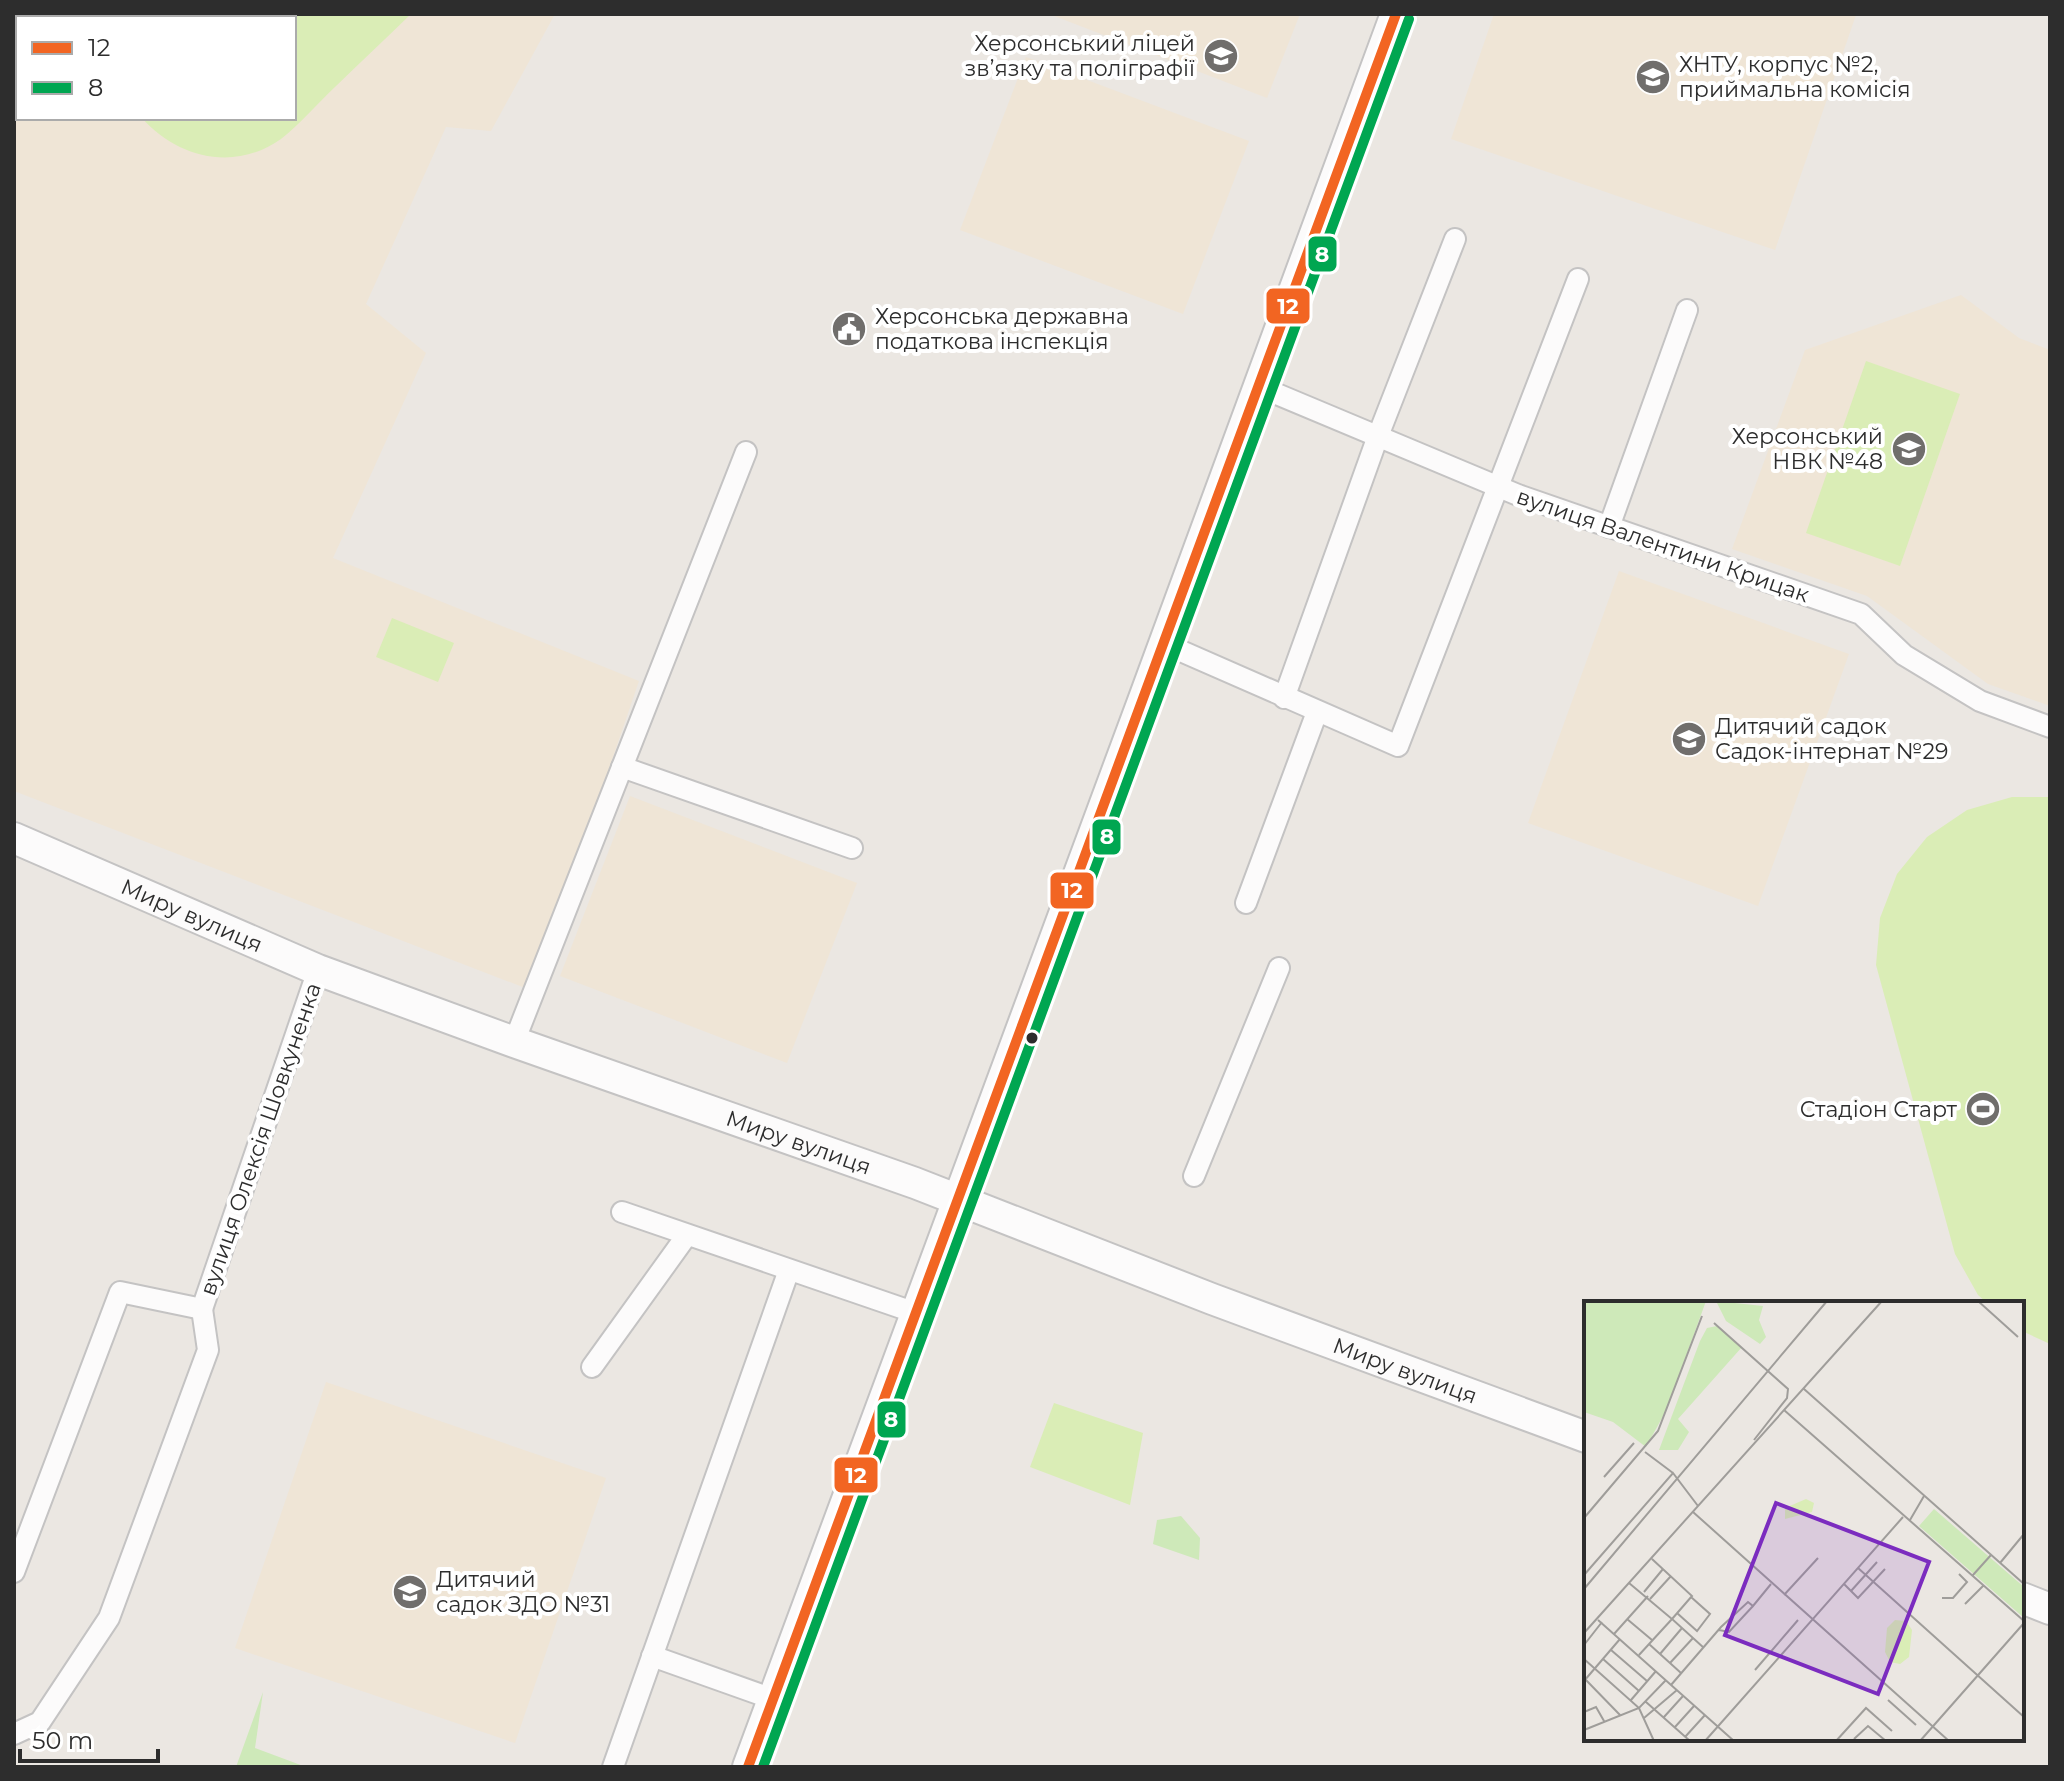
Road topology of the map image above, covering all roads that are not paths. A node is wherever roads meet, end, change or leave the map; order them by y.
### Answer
1 (1396, 14) edge
2 (1455, 239) dead end
3 (1578, 279) dead end
4 (1687, 310) dead end
5 (1260, 387) junction
6 (1378, 436) junction
7 (746, 452) dead end
8 (1498, 487) junction
9 (1609, 527) junction
10 (1165, 644) junction
11 (1284, 698) junction
12 (1317, 712) junction
13 (2050, 727) edge
14 (622, 767) junction
15 (14, 838) edge
16 (852, 848) dead end
17 (1246, 903) dead end
18 (1279, 968) dead end
19 (318, 970) junction
20 (514, 1042) junction
21 (1194, 1176) dead end
22 (957, 1199) junction
23 (622, 1212) dead end
24 (687, 1235) junction
25 (789, 1270) junction
26 (202, 1309) junction
27 (916, 1313) junction
28 (592, 1367) dead end
29 (1584, 1436) edge
30 (14, 1572) edge
31 (2024, 1599) edge
32 (2050, 1609) edge
33 (652, 1656) junction
34 (773, 1699) junction
35 (14, 1734) edge
36 (613, 1767) edge
37 (748, 1767) edge

1 - 5 street
2 - 6 street
3 - 8 street
4 - 9 street
5 - 6 street, вулиця Валентини Крицак
5 - 10 street
6 - 8 street, вулиця Валентини Крицак
6 - 11 street
7 - 14 street
8 - 9 street, вулиця Валентини Крицак
8 - 12 street
9 - 13 street, вулиця Валентини Крицак
10 - 11 street
10 - 22 street
11 - 12 street
12 - 17 street
14 - 16 street
14 - 20 street
15 - 19 street, Миру вулиця
18 - 21 street
19 - 20 street, Миру вулиця
19 - 26 street, вулиця Олексія Шовкуненка
20 - 22 street, Миру вулиця
22 - 27 street
22 - 29 street, Миру вулиця
23 - 24 street
24 - 25 street
24 - 28 street
25 - 27 street
25 - 33 street
26 - 30 street, вулиця Олексія Шовкуненка
26 - 35 street
27 - 34 street
31 - 32 street
33 - 34 street
33 - 36 street
34 - 37 street

